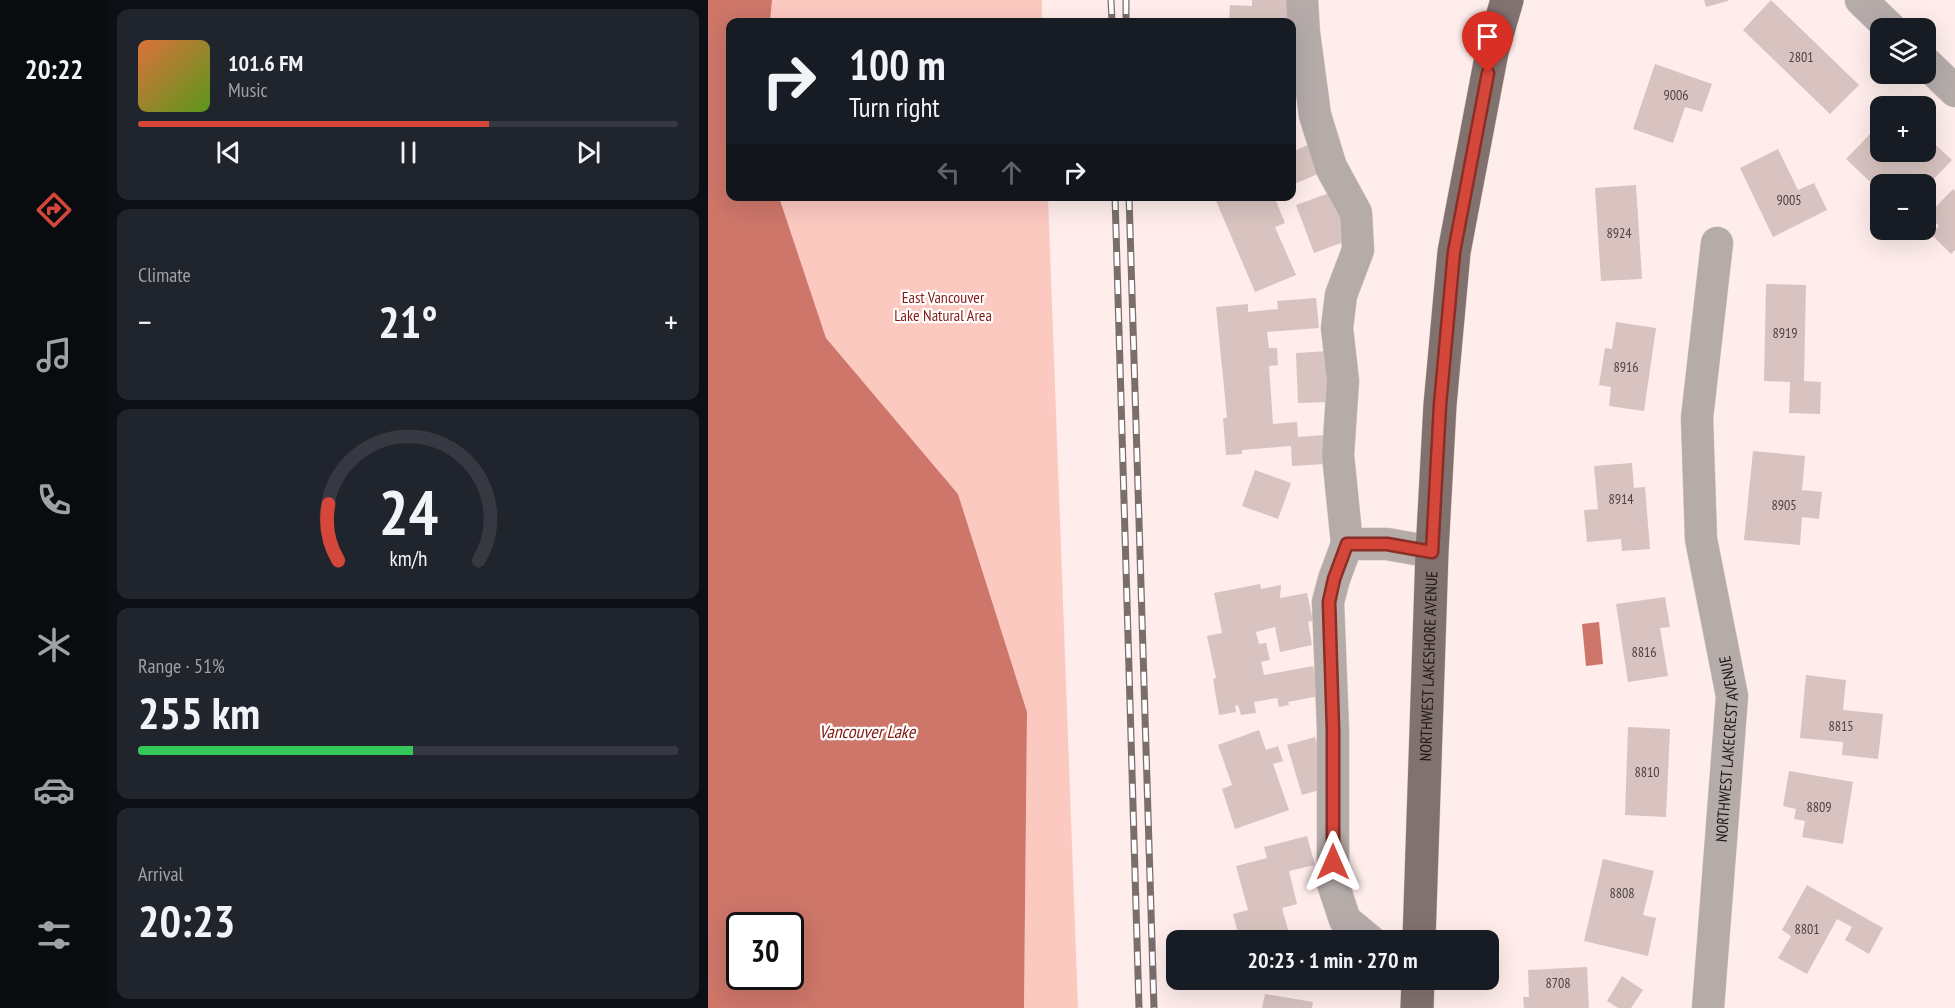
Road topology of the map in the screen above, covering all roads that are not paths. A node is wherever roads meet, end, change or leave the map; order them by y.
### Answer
1 (1302, 0) edge
2 (1507, 0) edge
3 (1861, 0) edge
4 (1880, 18) edge
5 (1936, 73) edge
6 (1955, 91) edge
7 (1717, 243) dead end
8 (1347, 544) junction
9 (1432, 552) junction
10 (1356, 930) edge
11 (1419, 930) edge
12 (1418, 990) edge
13 (1417, 1008) edge
14 (1708, 1008) edge

1 - 8 street
2 - 9 main road, NORTHWEST LAKESHORE AVENUE
3 - 4 street
5 - 6 street
7 - 14 street, NORTHWEST LAKECREST AVENUE
8 - 9 street
8 - 10 street
9 - 11 main road, NORTHWEST LAKESHORE AVENUE
12 - 13 main road

